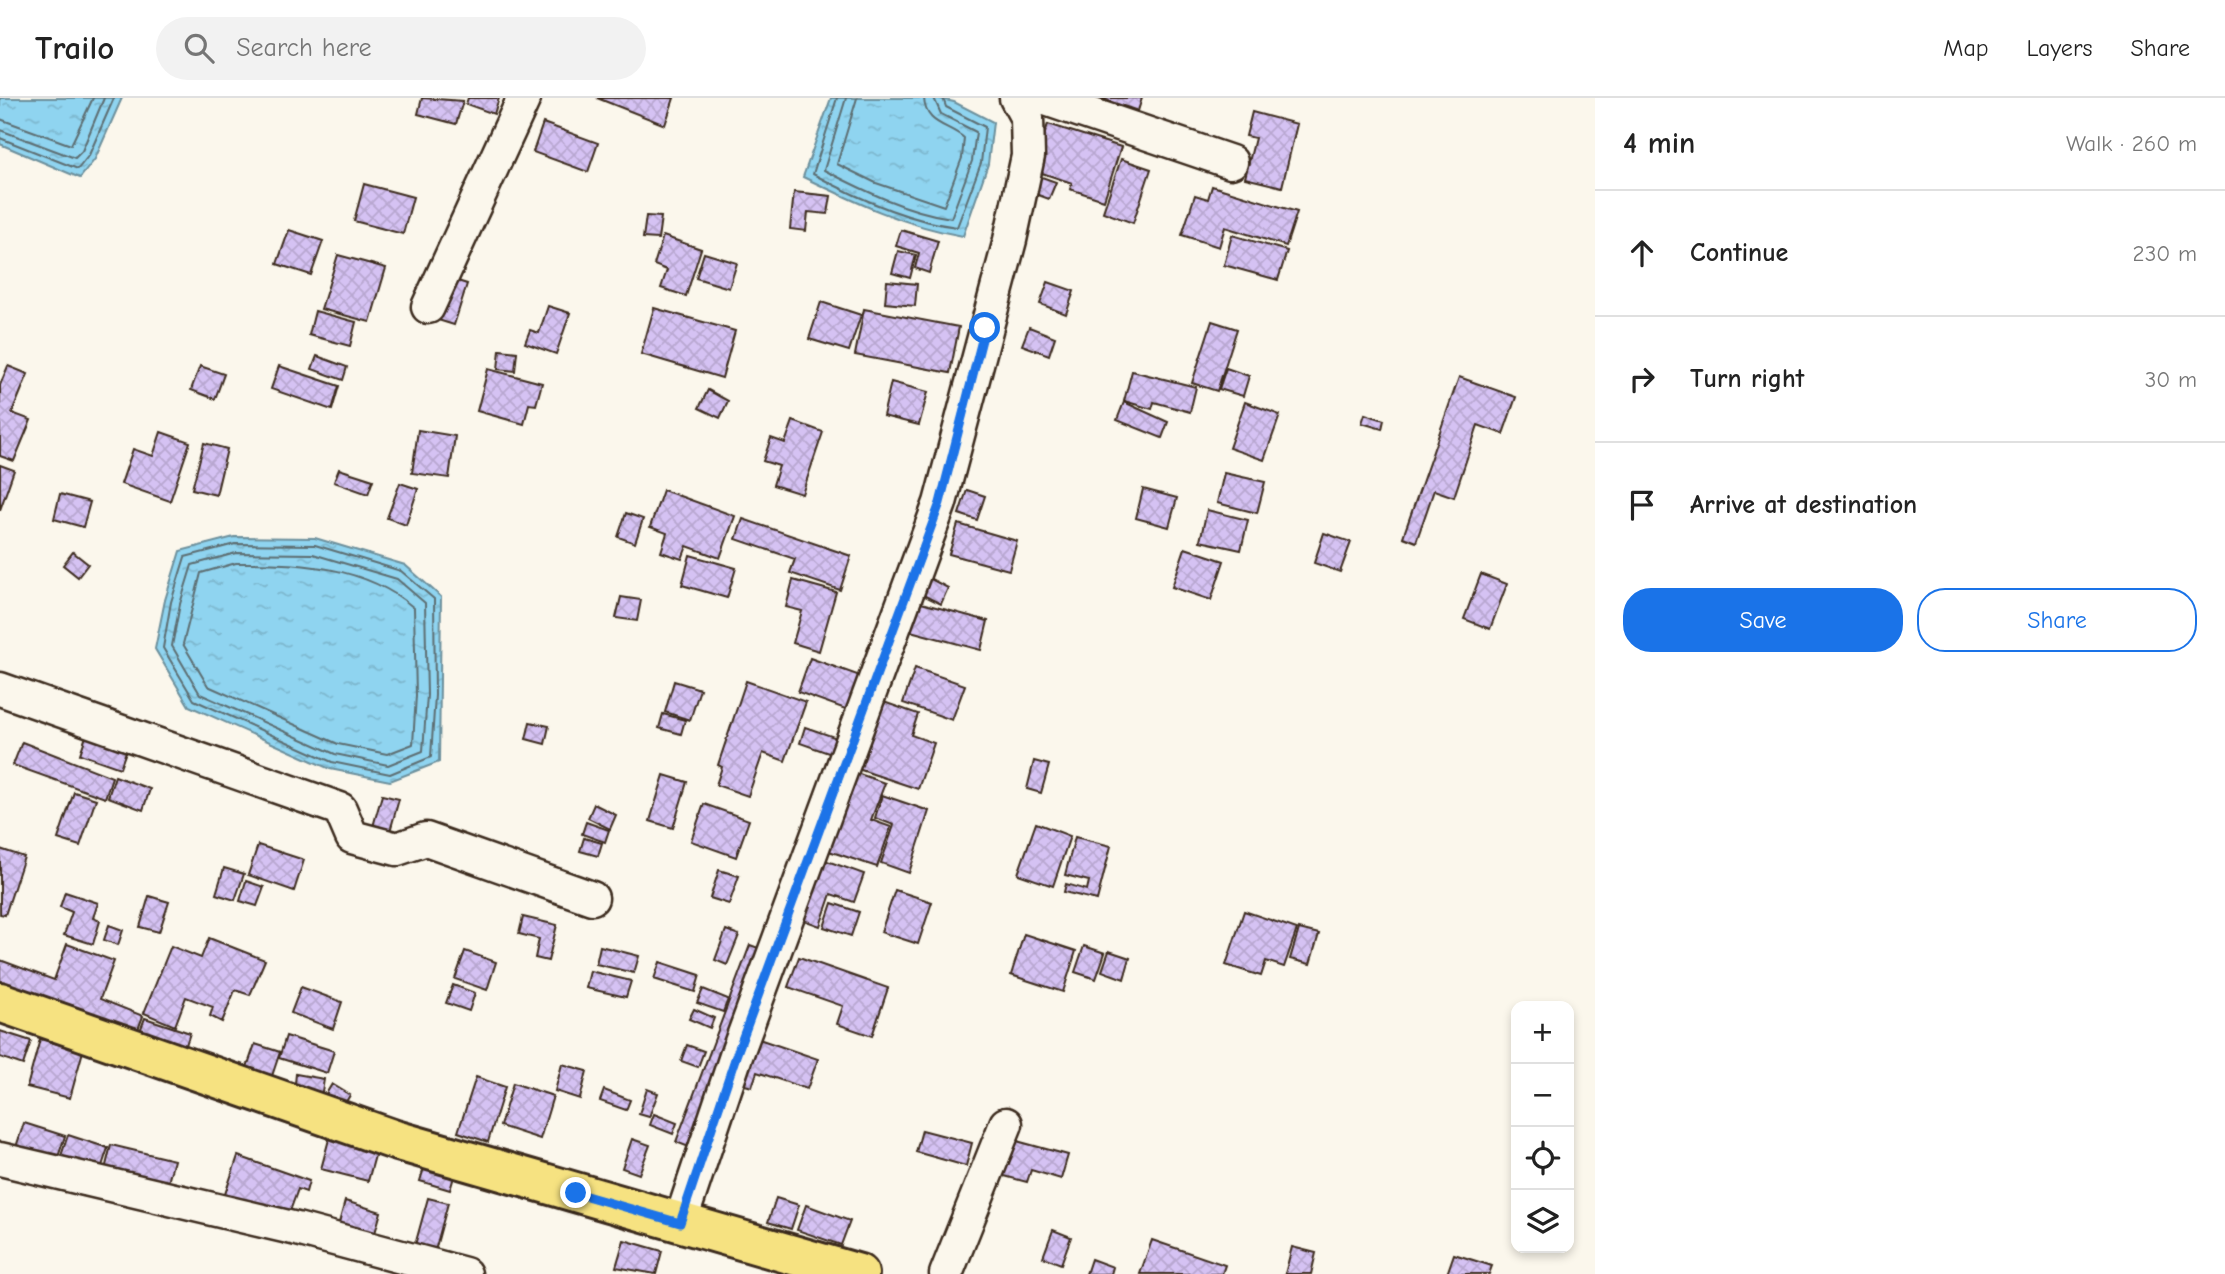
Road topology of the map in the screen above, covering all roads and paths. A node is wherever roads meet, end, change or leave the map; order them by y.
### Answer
1 (524, 98) edge
2 (1016, 98) edge
3 (1043, 98) edge
4 (1231, 162) dead end
5 (428, 307) dead end
6 (0, 689) edge
7 (592, 898) dead end
8 (0, 1002) edge
9 (1006, 1124) dead end
10 (0, 1159) edge
11 (680, 1223) junction
12 (465, 1274) edge
13 (859, 1274) edge
14 (946, 1274) edge

1 - 5 street
2 - 11 street
3 - 4 street
6 - 7 street
8 - 11 main road
9 - 14 street
10 - 12 street
11 - 13 main road

